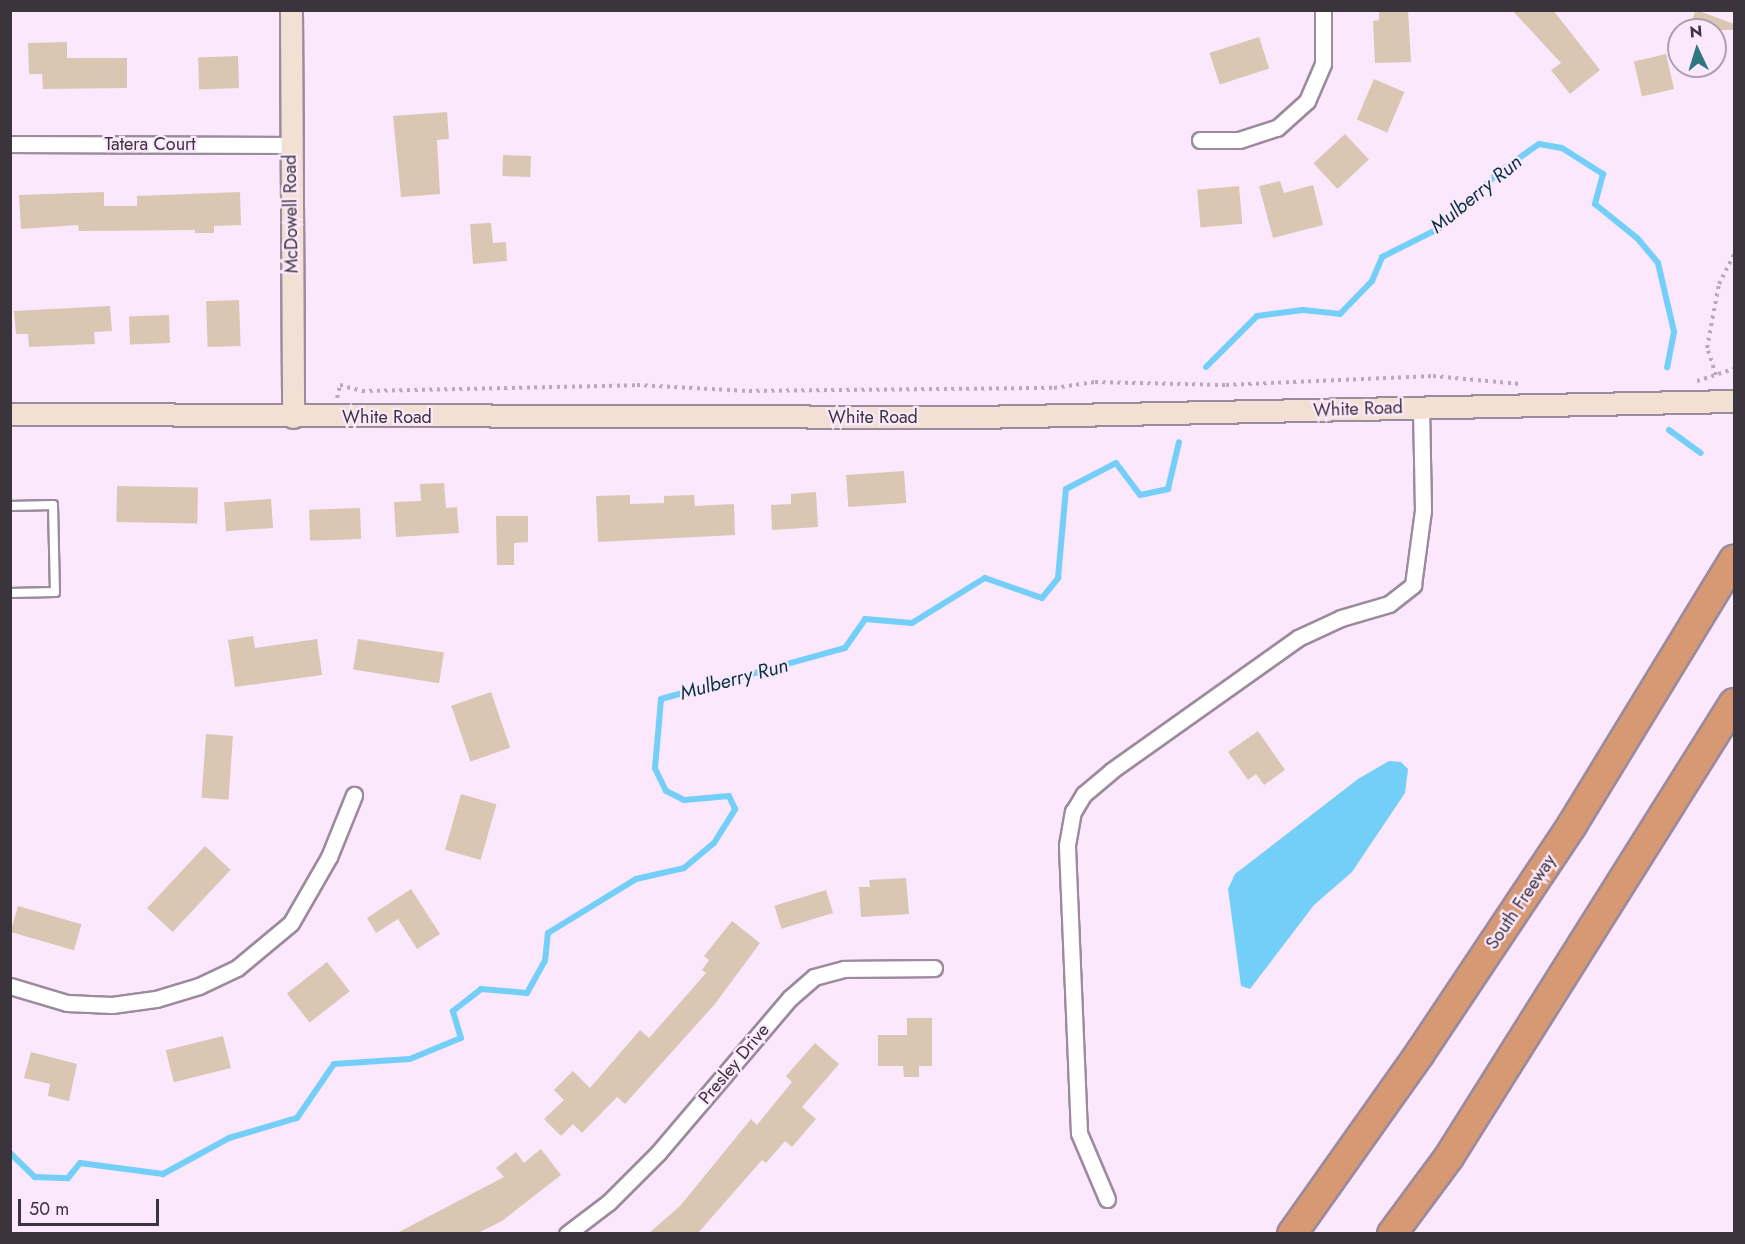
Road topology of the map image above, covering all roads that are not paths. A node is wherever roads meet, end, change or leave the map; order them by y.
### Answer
1 (291, 10) edge
2 (1323, 10) edge
3 (1200, 140) dead end
4 (10, 144) edge
5 (290, 145) junction
6 (1734, 401) edge
7 (1421, 407) junction
8 (10, 414) edge
9 (293, 417) junction
10 (10, 506) edge
11 (1734, 560) edge
12 (10, 593) edge
13 (1734, 703) edge
14 (354, 795) dead end
15 (934, 968) dead end
16 (10, 986) edge
17 (1107, 1199) dead end
18 (567, 1233) edge
19 (1292, 1233) edge
20 (1392, 1233) edge

1 - 5 street, McDowell Road
2 - 3 street
4 - 5 street, Tatera Court
5 - 9 street, McDowell Road
6 - 7 street, White Road
7 - 9 street, White Road
7 - 17 street
8 - 9 street, White Road
10 - 12 lane
11 - 19 highway, South Freeway
13 - 20 highway
14 - 16 street
15 - 18 street, Presley Drive

